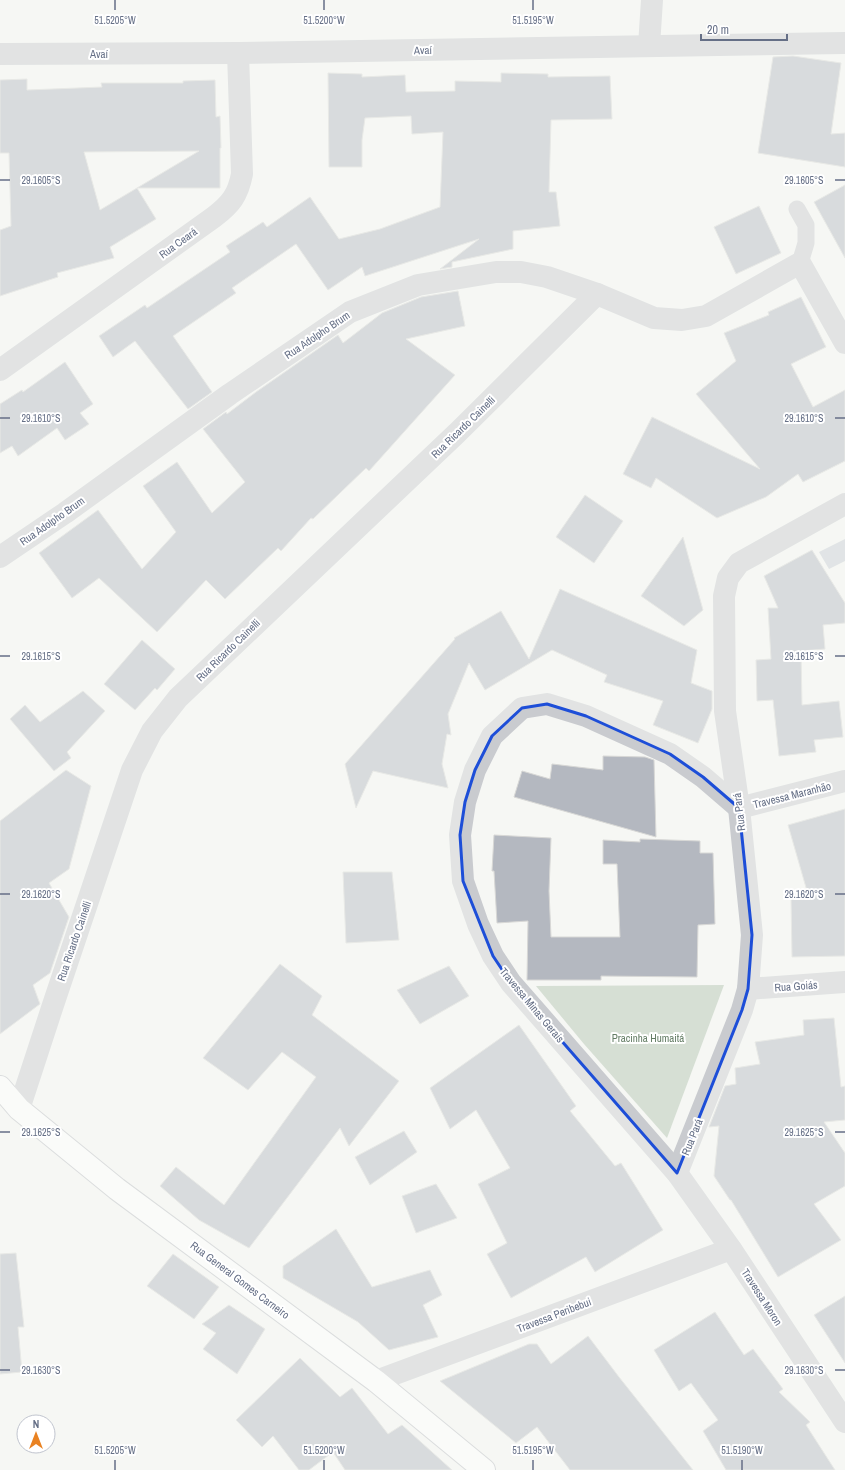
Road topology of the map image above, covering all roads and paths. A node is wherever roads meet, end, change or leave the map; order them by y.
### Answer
1 (652, 0) edge
2 (845, 43) edge
3 (648, 46) junction
4 (0, 54) edge
5 (238, 54) junction
6 (797, 209) dead end
7 (800, 264) junction
8 (597, 294) junction
9 (845, 343) edge
10 (0, 370) edge
11 (845, 504) edge
12 (0, 557) edge
13 (845, 781) edge
14 (739, 808) junction
15 (845, 982) edge
16 (748, 989) junction
17 (0, 1087) edge
18 (19, 1109) junction
19 (677, 1173) junction
20 (731, 1249) junction
21 (376, 1381) junction
22 (845, 1422) edge
23 (484, 1470) edge

1 - 3 street
2 - 3 street, Avaí
3 - 5 street, Avaí
4 - 5 street, Avaí
5 - 10 street, Rua Ceará
6 - 7 lane
7 - 8 street, Rua Adolpho Brum
7 - 9 street
8 - 12 street, Rua Adolpho Brum
8 - 18 street, Rua Ricardo Cainelli
11 - 14 street, Rua Pará
13 - 14 street, Travessa Maranhão
14 - 16 street, Rua Pará
14 - 19 street, Travessa Minas Gerais
15 - 16 street, Rua Goiás
16 - 19 street, Rua Pará
17 - 18 main road, Rua General Gomes Carneiro
18 - 21 main road, Rua General Gomes Carneiro
19 - 20 street, Travessa Moron
20 - 21 street, Travessa Peribebui
20 - 22 street, Travessa Moron
21 - 23 main road, Rua General Gomes Carneiro

